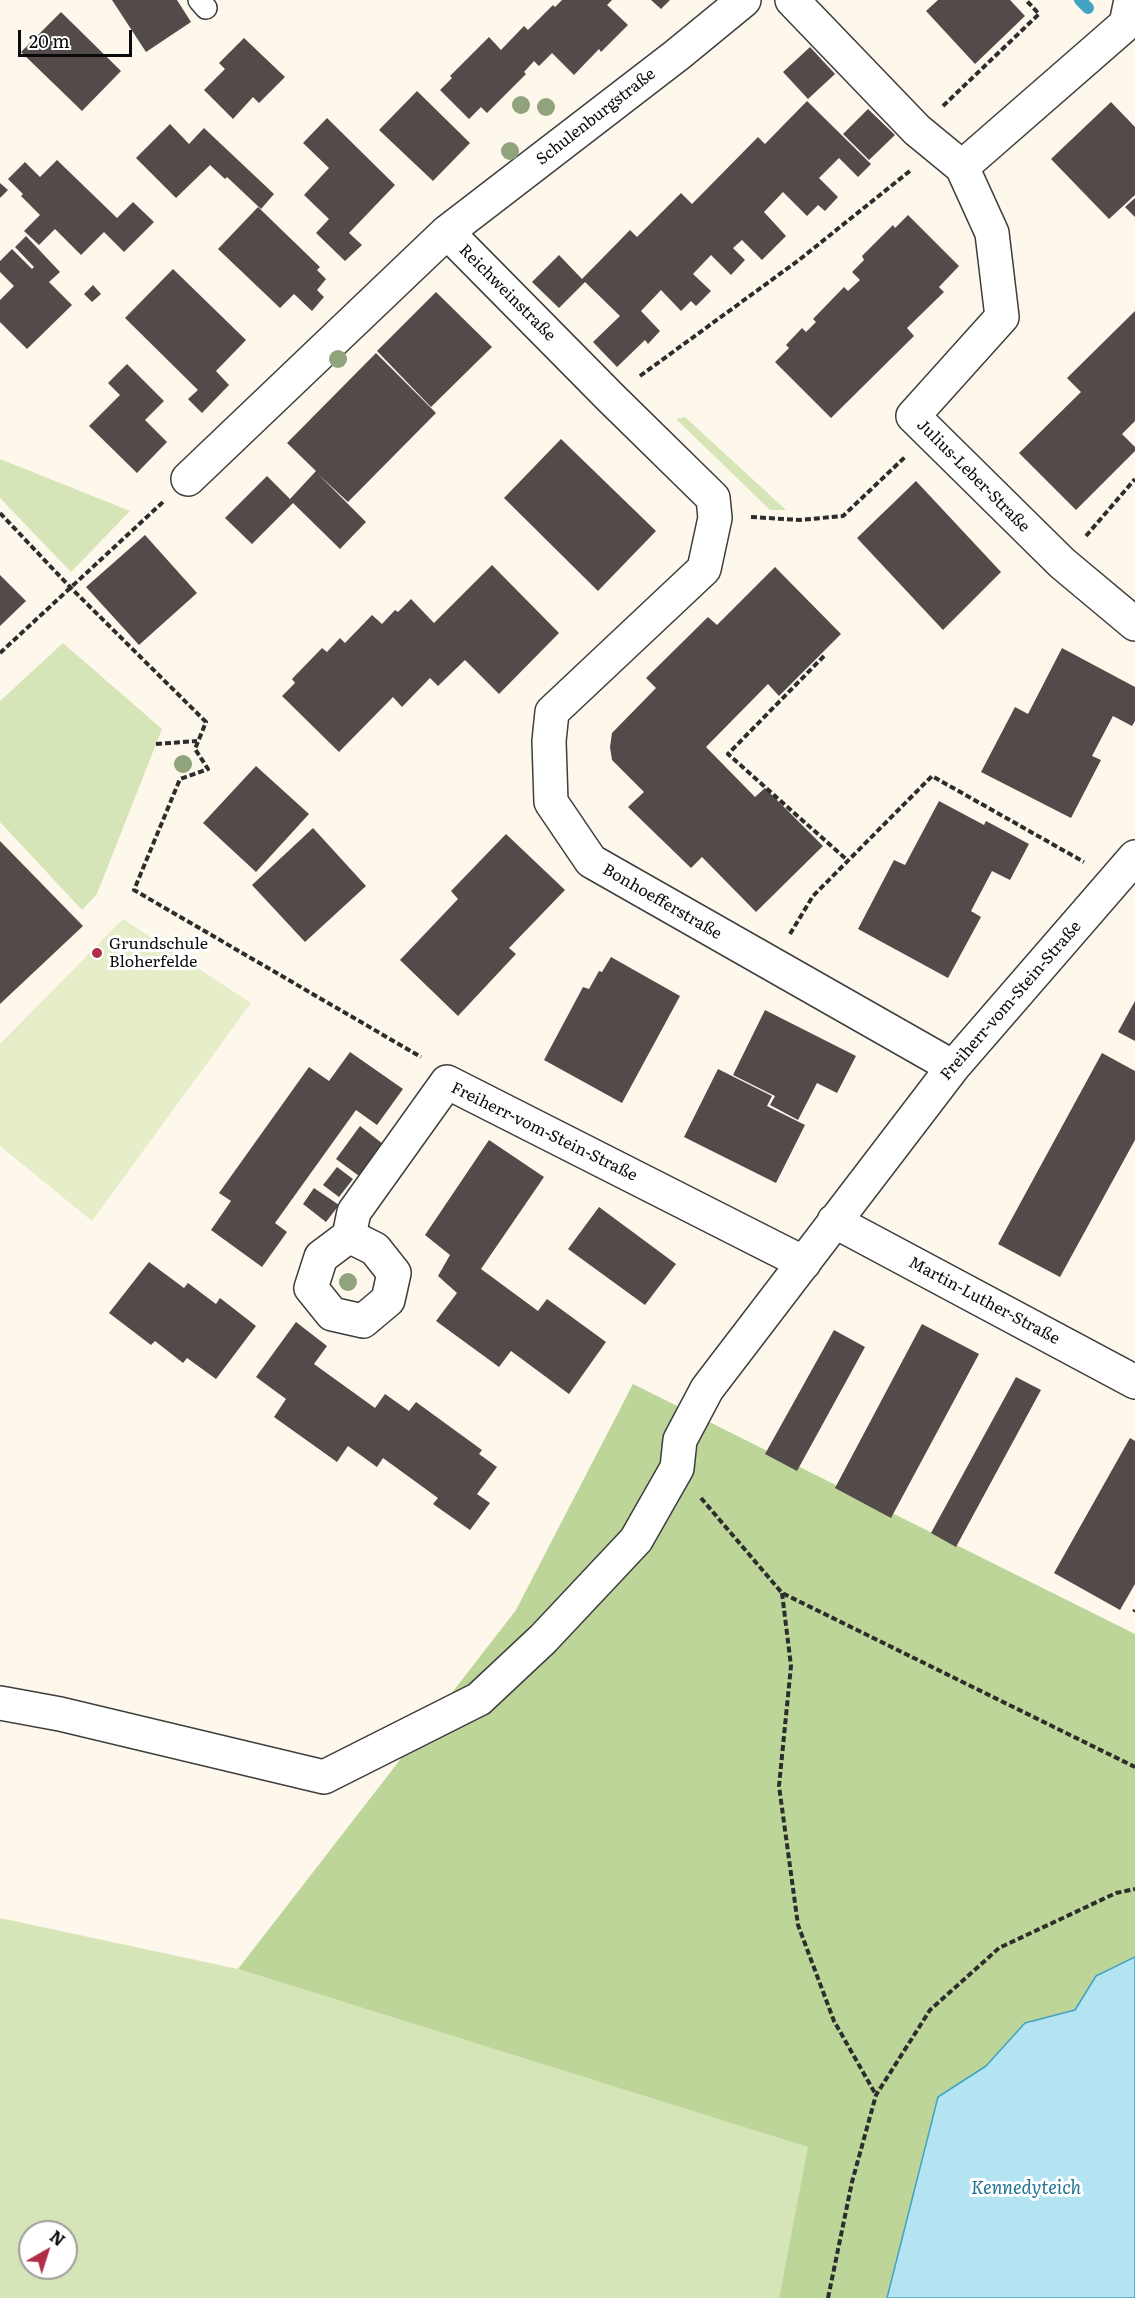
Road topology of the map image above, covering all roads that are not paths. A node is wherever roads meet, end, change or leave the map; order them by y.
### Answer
1 (744, 0) edge
2 (792, 0) edge
3 (1131, 18) edge
4 (940, 148) junction
5 (447, 232) junction
6 (188, 479) road end
7 (715, 513) joint
8 (1135, 624) edge
9 (1125, 868) edge
10 (953, 1067) junction
11 (834, 1221) junction
12 (349, 1236) dead end
13 (804, 1263) junction
14 (1135, 1382) edge
15 (0, 1703) edge

1 - 5 street, Schulenburgstraße
2 - 4 street
3 - 4 street
4 - 8 street, Julius-Leber-Straße
5 - 6 street, Reichweinstraße
5 - 7 street, Reichweinstraße
7 - 10 street, Bonhoefferstraße
9 - 10 street, Freiherr-vom-Stein-Straße
10 - 11 street, Freiherr-vom-Stein-Straße
11 - 13 street, Freiherr-vom-Stein-Straße
11 - 14 street, Martin-Luther-Straße
12 - 13 street, Freiherr-vom-Stein-Straße
13 - 15 street, Freiherr-vom-Stein-Straße

